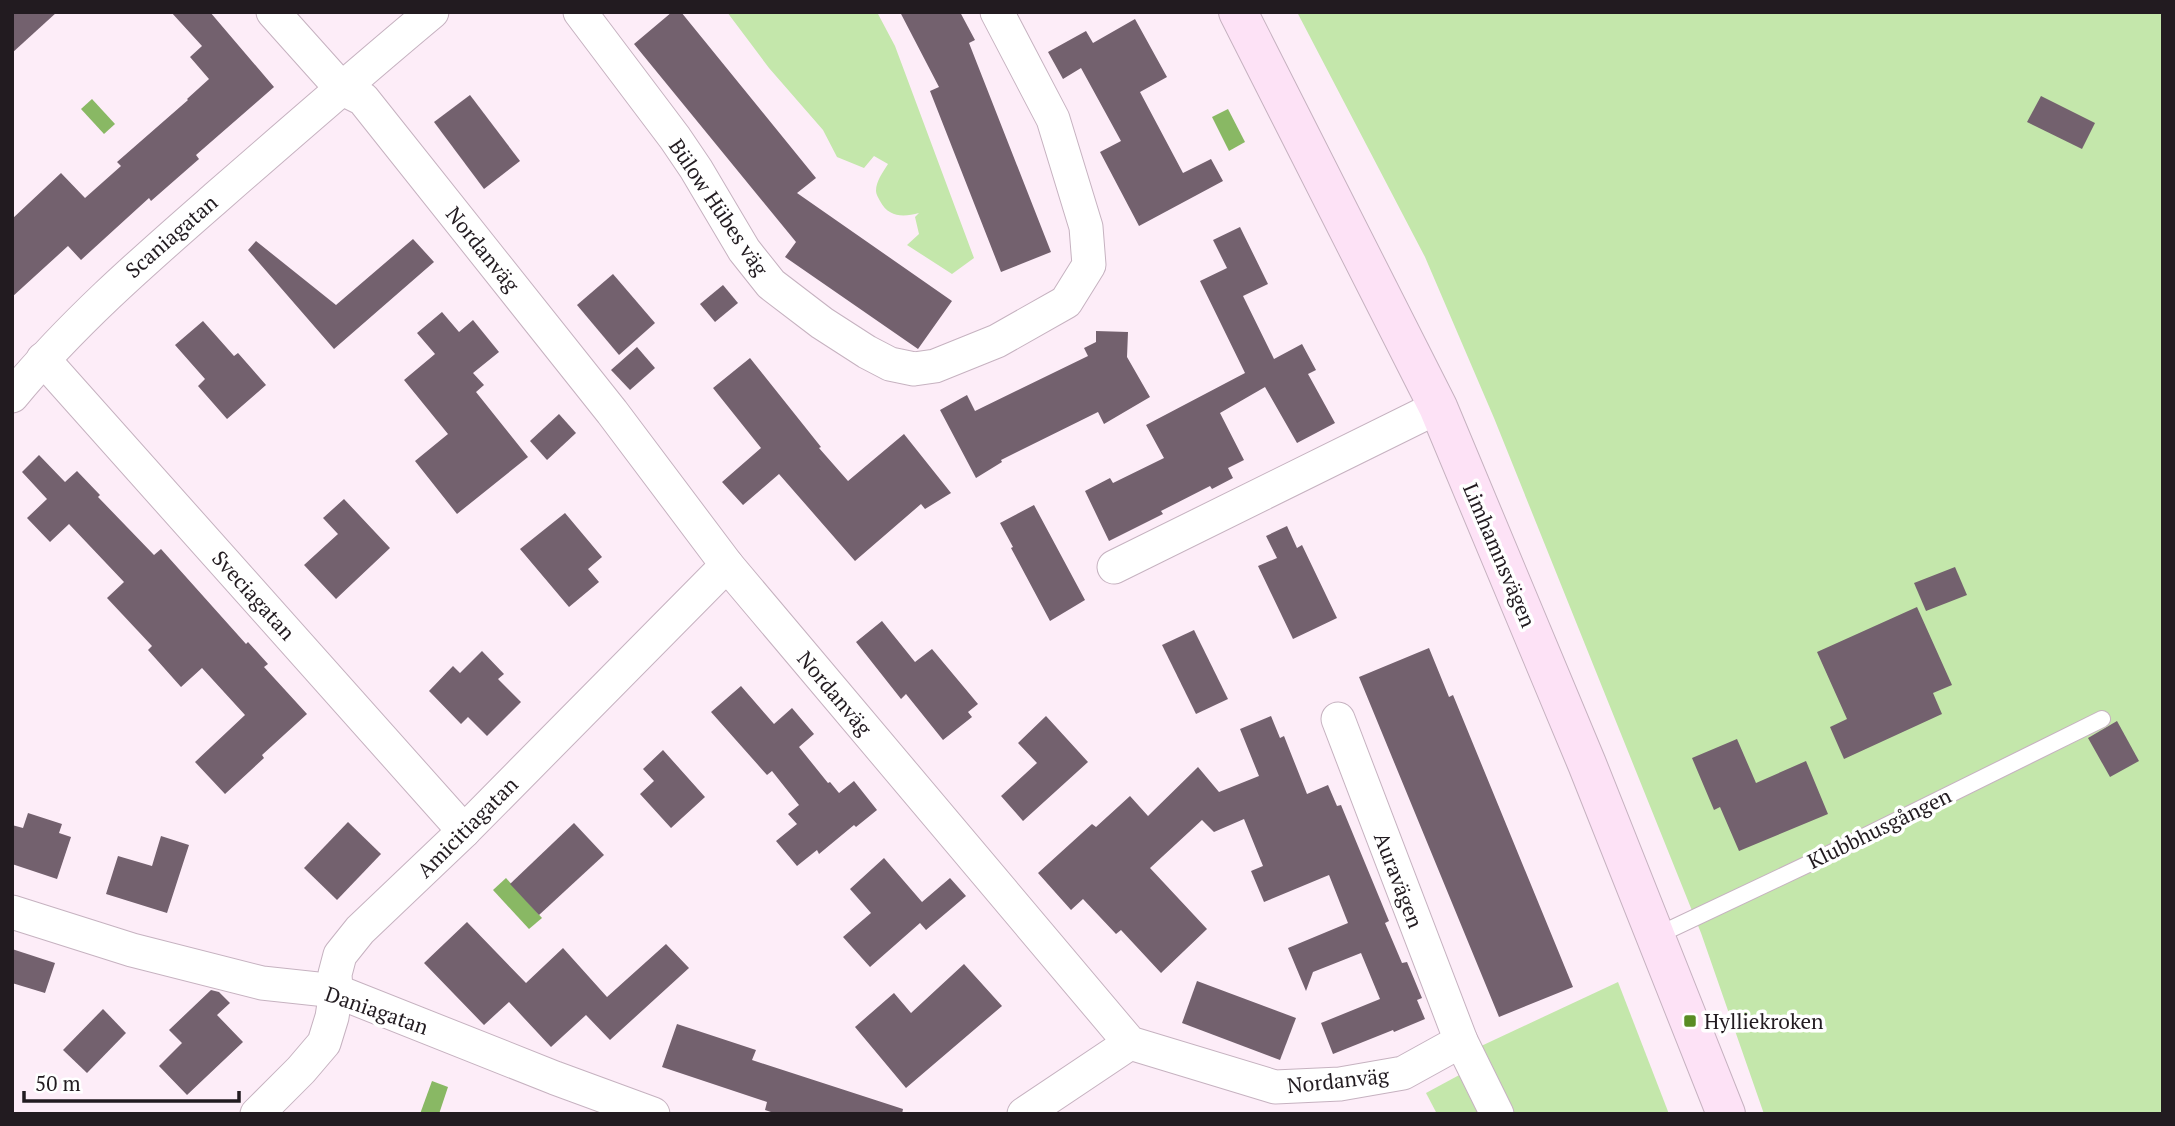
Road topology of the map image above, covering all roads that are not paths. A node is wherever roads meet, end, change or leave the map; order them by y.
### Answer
1 (273, 12) edge
2 (432, 12) edge
3 (580, 12) edge
4 (997, 12) edge
5 (1238, 12) edge
6 (341, 88) junction
7 (43, 359) junction
8 (12, 396) edge
9 (1438, 407) junction
10 (727, 565) junction
11 (1114, 566) dead end
12 (1338, 719) dead end
13 (2102, 719) dead end
14 (464, 831) junction
15 (12, 912) edge
16 (1656, 936) junction
17 (336, 991) junction
18 (1461, 1041) junction
19 (1130, 1043) junction
20 (257, 1114) edge
21 (653, 1114) edge
22 (1024, 1114) edge
23 (1497, 1114) edge
24 (1726, 1114) edge

1 - 6 street, Nordanväg
2 - 6 street
3 - 4 street, Bülow Hübes väg
5 - 9 main road, Limhamnsvägen
6 - 7 street, Scaniagatan
6 - 10 street, Nordanväg
7 - 8 street, Scaniagatan
7 - 14 street, Sveciagatan
9 - 11 street
9 - 16 main road, Limhamnsvägen
10 - 14 street, Amicitiagatan
10 - 19 street, Nordanväg
12 - 18 street, Auravägen
13 - 16 lane, Klubbhusgången
14 - 17 street, Amicitiagatan
15 - 17 street, Daniagatan
16 - 24 main road, Limhamnsvägen
17 - 20 street, Amicitiagatan
17 - 21 street, Daniagatan
18 - 19 street, Nordanväg
18 - 23 street
19 - 22 street

